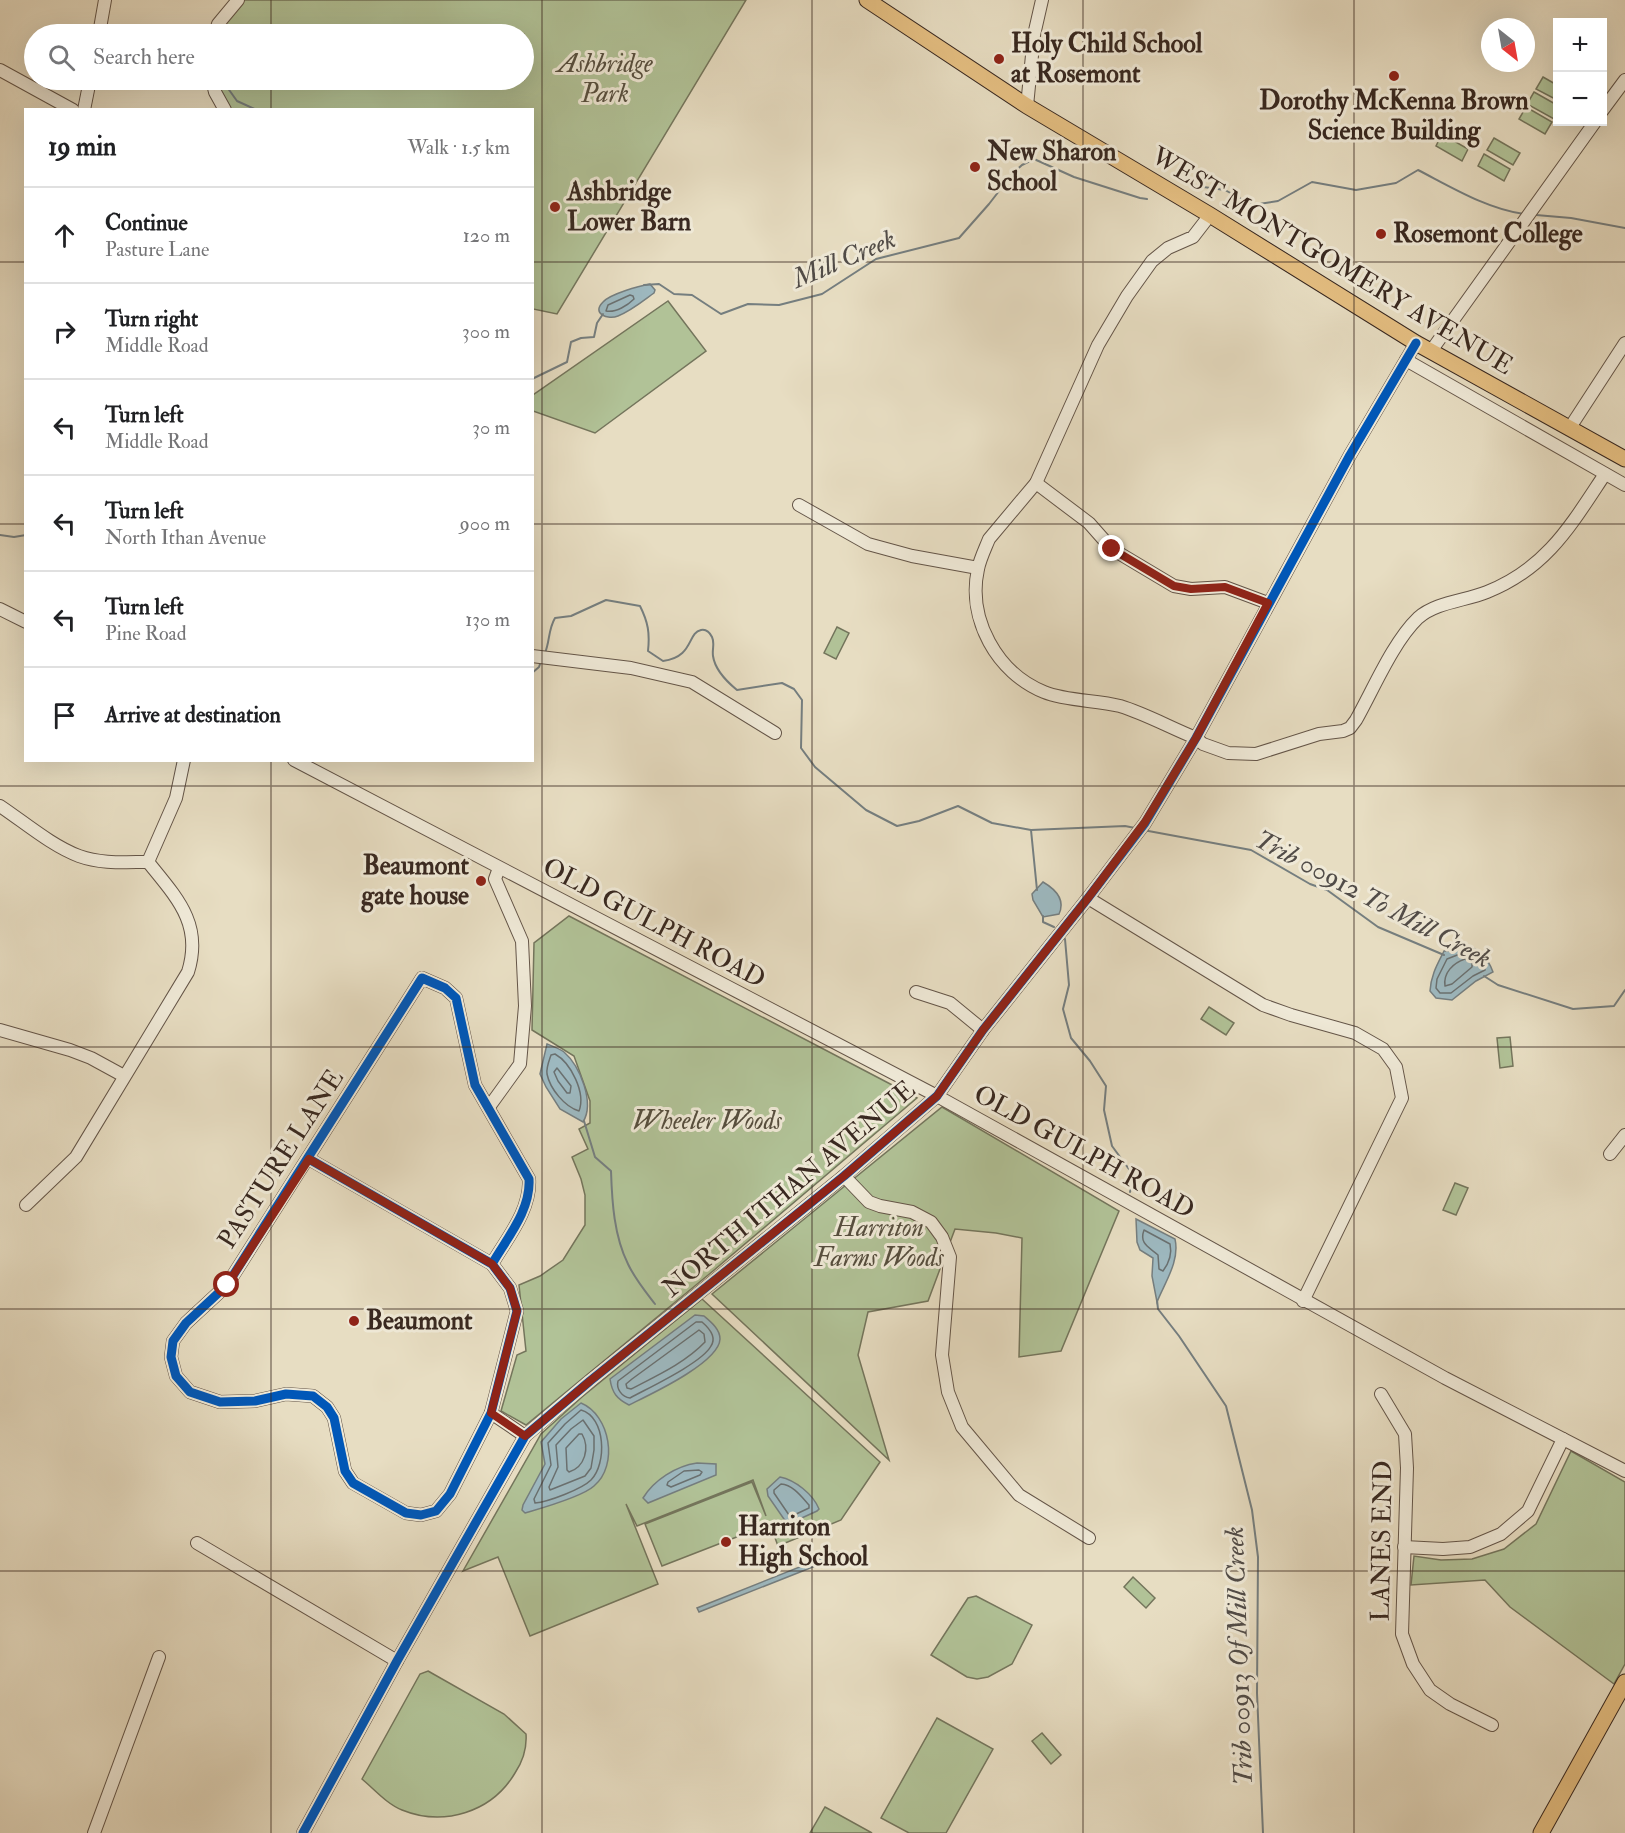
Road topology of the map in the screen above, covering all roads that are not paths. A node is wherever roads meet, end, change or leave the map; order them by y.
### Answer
1 (105, 0) edge
2 (238, 0) edge
3 (867, 0) edge
4 (1042, 0) edge
5 (101, 24) edge
6 (218, 24) edge
7 (0, 70) edge
8 (1625, 80) edge
9 (24, 83) edge
10 (36, 90) edge
11 (88, 90) edge
12 (214, 90) edge
13 (1607, 104) edge
14 (1027, 106) junction
15 (69, 108) edge
16 (84, 108) edge
17 (224, 108) edge
18 (1592, 126) edge
19 (1210, 215) junction
20 (1416, 343) junction
21 (1625, 343) edge
22 (1431, 351) junction
23 (1406, 360) junction
24 (1569, 429) junction
25 (1625, 459) edge
26 (1605, 474) junction
27 (1036, 483) junction
28 (1625, 485) edge
29 (799, 505) dead end
30 (978, 568) junction
31 (1268, 603) junction
32 (0, 609) edge
33 (24, 621) edge
34 (534, 656) edge
35 (775, 733) dead end
36 (1196, 738) junction
37 (184, 762) edge
38 (298, 762) edge
39 (0, 806) edge
40 (148, 862) junction
41 (499, 868) junction
42 (1088, 898) junction
43 (916, 992) dead end
44 (0, 1030) edge
45 (983, 1030) junction
46 (124, 1076) junction
47 (937, 1096) junction
48 (489, 1107) junction
49 (1625, 1135) edge
50 (1610, 1154) dead end
51 (309, 1159) junction
52 (844, 1176) junction
53 (26, 1205) dead end
54 (492, 1264) junction
55 (1303, 1300) junction
56 (1381, 1394) dead end
57 (491, 1413) junction
58 (525, 1436) junction
59 (1563, 1439) junction
60 (1625, 1471) edge
61 (1089, 1538) dead end
62 (197, 1544) dead end
63 (1404, 1547) junction
64 (159, 1657) dead end
65 (396, 1661) junction
66 (1625, 1682) edge
67 (1492, 1725) dead end
68 (94, 1833) edge
69 (303, 1833) edge
70 (1541, 1833) edge

1 - 5 street
2 - 6 street
3 - 14 main road, WEST MONTGOMERY AVENUE
4 - 14 street
7 - 9 street
8 - 13 street
10 - 15 street
11 - 16 street
12 - 17 street
14 - 19 main road, WEST MONTGOMERY AVENUE
18 - 22 street
19 - 20 main road, WEST MONTGOMERY AVENUE
19 - 27 street
20 - 22 main road, WEST MONTGOMERY AVENUE
20 - 23 street, NORTH ITHAN AVENUE
21 - 24 street
22 - 24 main road, WEST MONTGOMERY AVENUE
23 - 26 street, WEST MONTGOMERY AVENUE
23 - 31 street, NORTH ITHAN AVENUE
24 - 25 main road, WEST MONTGOMERY AVENUE
26 - 28 street, WEST MONTGOMERY AVENUE
26 - 36 street
27 - 30 street
27 - 31 street
29 - 30 street
30 - 36 street
31 - 36 street, NORTH ITHAN AVENUE
32 - 33 street
34 - 35 street
36 - 42 street, NORTH ITHAN AVENUE
37 - 40 street
38 - 41 street, OLD GULPH ROAD
39 - 40 street
40 - 46 street
41 - 47 street, OLD GULPH ROAD
41 - 48 street
42 - 45 street, NORTH ITHAN AVENUE
42 - 55 street
43 - 45 street
44 - 46 street
45 - 47 street, NORTH ITHAN AVENUE
46 - 53 street
47 - 52 street, NORTH ITHAN AVENUE
47 - 55 street, OLD GULPH ROAD
48 - 51 street, PASTURE LANE
48 - 54 street
49 - 50 street
51 - 54 street
51 - 57 street, PASTURE LANE
52 - 58 street, NORTH ITHAN AVENUE
52 - 61 street
54 - 57 street
55 - 59 street, OLD GULPH ROAD
56 - 63 street, LANES END
57 - 58 street
58 - 65 street, NORTH ITHAN AVENUE
59 - 60 street, OLD GULPH ROAD
59 - 63 street
62 - 65 street
63 - 67 street, LANES END
64 - 68 street
65 - 69 street, NORTH ITHAN AVENUE
66 - 70 main road

